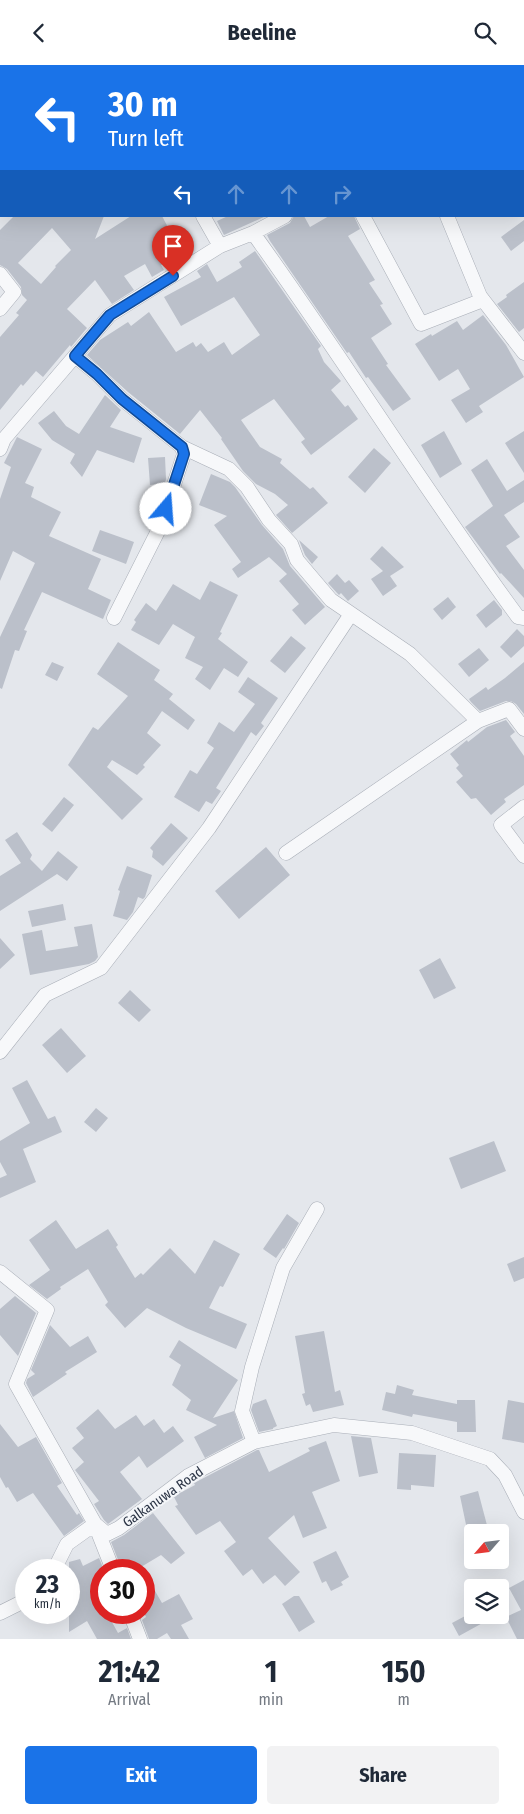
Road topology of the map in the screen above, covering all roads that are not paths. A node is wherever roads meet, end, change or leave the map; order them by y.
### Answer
1 (205, 217) edge
2 (283, 217) edge
3 (365, 217) edge
4 (447, 217) edge
5 (253, 233) junction
6 (220, 246) junction
7 (0, 274) edge
8 (483, 300) junction
9 (0, 309) edge
10 (524, 353) edge
11 (75, 356) junction
12 (182, 447) junction
13 (0, 449) edge
14 (351, 614) junction
15 (114, 618) dead end
16 (524, 618) edge
17 (478, 721) junction
18 (524, 729) edge
19 (524, 807) edge
20 (286, 853) dead end
21 (524, 856) edge
22 (0, 1052) edge
23 (317, 1209) dead end
24 (0, 1272) edge
25 (254, 1442) junction
26 (524, 1512) edge
27 (95, 1523) junction
28 (60, 1559) edge
29 (109, 1559) edge
30 (15, 1606) edge
31 (0, 1613) edge
32 (134, 1624) edge
33 (140, 1639) edge

1 - 6 street
2 - 5 street
3 - 8 street
4 - 8 street
5 - 6 street
5 - 16 street
6 - 11 street
7 - 9 street
8 - 10 street
11 - 12 street
11 - 13 street
12 - 14 street
12 - 15 street
14 - 17 street
14 - 22 street
17 - 18 street
17 - 20 street
19 - 21 street
23 - 25 street
24 - 27 street
25 - 26 street, Galkanuwa Road
25 - 27 street, Galkanuwa Road
27 - 28 street
27 - 29 street
30 - 31 street
32 - 33 street

